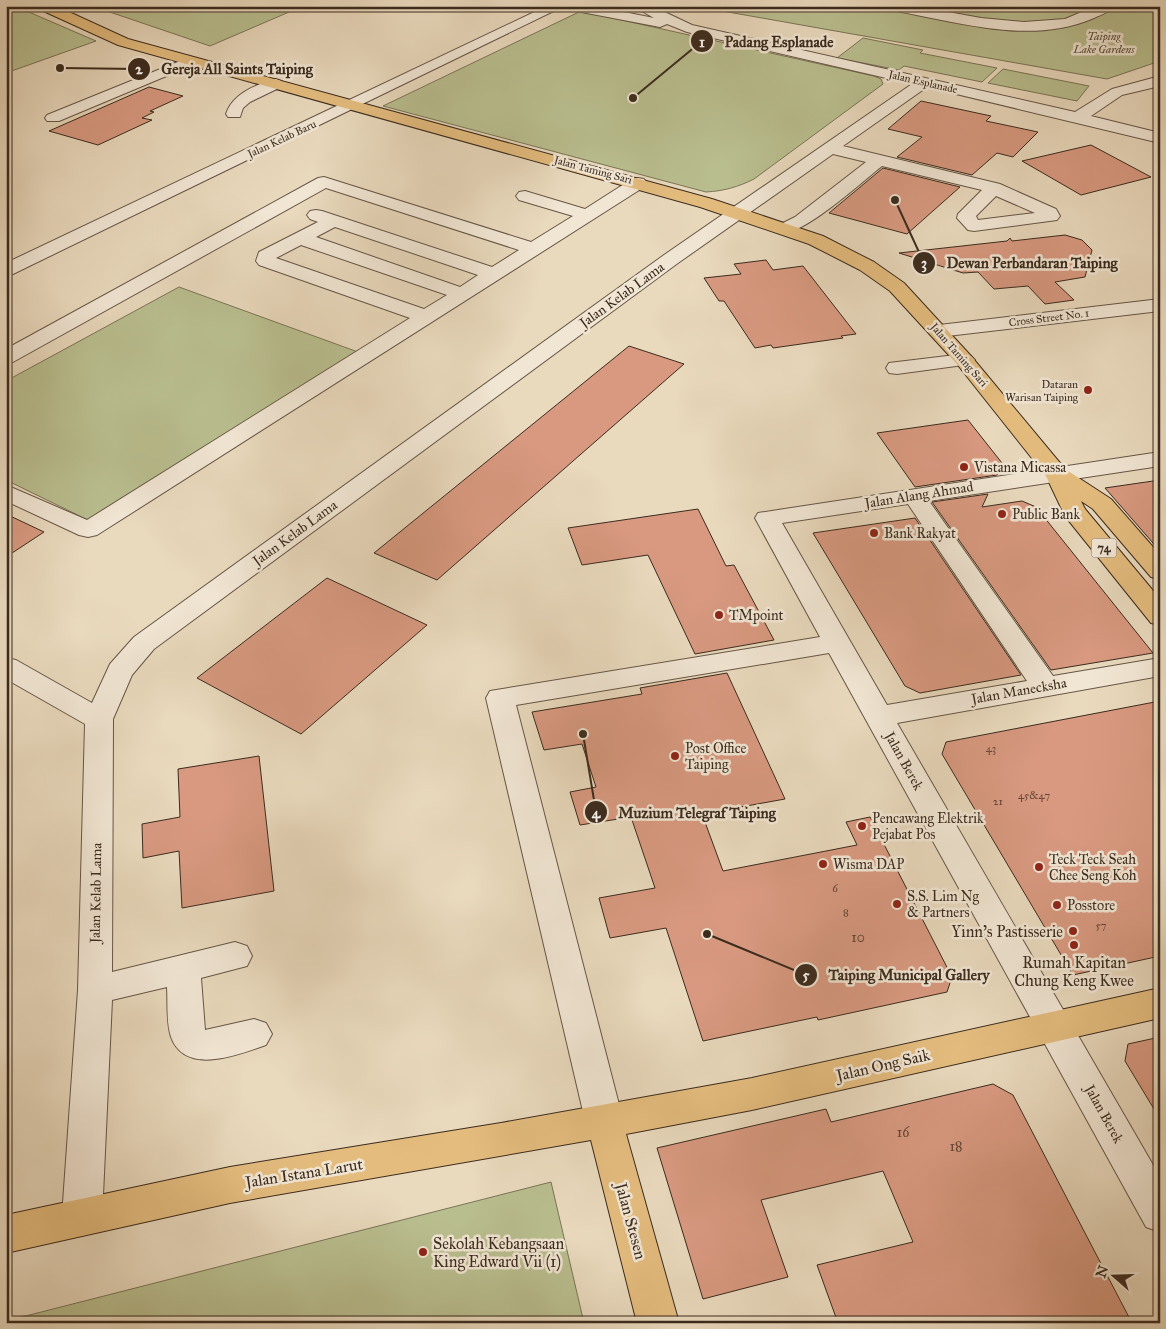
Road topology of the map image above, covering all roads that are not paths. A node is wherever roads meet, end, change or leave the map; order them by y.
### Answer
1 (44, 6) edge
2 (558, 6) edge
3 (571, 6) edge
4 (640, 6) edge
5 (1108, 6) edge
6 (897, 7) edge
7 (686, 28) junction
8 (190, 61) junction
9 (1160, 81) edge
10 (924, 83) junction
11 (276, 84) junction
12 (1101, 101) junction
13 (353, 106) junction
14 (1125, 106) dead end
15 (234, 114) dead end
16 (1078, 117) junction
17 (53, 118) dead end
18 (1160, 138) edge
19 (830, 148) junction
20 (879, 160) junction
21 (638, 183) junction
22 (994, 188) dead end
23 (525, 196) dead end
24 (284, 204) junction
25 (749, 206) junction
26 (587, 215) junction
27 (333, 221) junction
28 (779, 227) junction
29 (300, 238) junction
30 (534, 249) junction
31 (6, 270) edge
32 (494, 274) junction
33 (462, 294) junction
34 (1160, 305) edge
35 (426, 317) junction
36 (939, 332) junction
37 (6, 358) edge
38 (964, 360) junction
39 (897, 368) dead end
40 (1160, 459) edge
41 (1057, 474) junction
42 (6, 492) edge
43 (914, 496) junction
44 (767, 518) joint
45 (1160, 572) edge
46 (1160, 617) edge
47 (837, 643) junction
48 (6, 667) edge
49 (1160, 667) edge
50 (1046, 687) junction
51 (878, 716) junction
52 (99, 719) junction
53 (235, 956) dead end
54 (183, 969) junction
55 (95, 990) junction
56 (1160, 1003) edge
57 (1055, 1026) junction
58 (254, 1034) dead end
59 (604, 1120) junction
60 (1160, 1214) edge
61 (82, 1217) junction
62 (6, 1234) edge
63 (658, 1323) edge

1 - 8 main road, Jalan Taming Sari
2 - 13 street, Jalan Kelab Baru
3 - 7 street, Jalan Esplanade
4 - 7 street, Jalan Esplanade
5 - 6 street
7 - 10 street, Jalan Esplanade
8 - 11 main road, Jalan Taming Sari
8 - 17 street
9 - 12 street
10 - 16 street, Jalan Esplanade
10 - 19 street, Jalan Kelab Lama
11 - 13 main road, Jalan Taming Sari
11 - 15 street
12 - 14 street
12 - 16 street
13 - 21 main road, Jalan Taming Sari
13 - 31 street, Jalan Kelab Baru
16 - 18 street, Jalan Esplanade
19 - 20 street
19 - 25 street, Jalan Kelab Lama
20 - 22 street
20 - 28 street
21 - 25 main road, Jalan Taming Sari
21 - 26 street
23 - 26 street
24 - 27 street
24 - 30 street
24 - 37 street
25 - 28 main road, Jalan Taming Sari
25 - 52 street, Jalan Kelab Lama
26 - 30 street
27 - 29 street
27 - 32 street
28 - 36 main road, Jalan Taming Sari
29 - 33 street
29 - 35 street
30 - 32 street
32 - 33 street
33 - 35 street
34 - 36 street, Cross Street No. 1
35 - 42 street
36 - 38 main road, Jalan Taming Sari
38 - 39 street
38 - 41 main road, Jalan Taming Sari
40 - 41 street, Jalan Alang Ahmad
41 - 43 street, Jalan Alang Ahmad
41 - 45 main road, Jalan Taming Sari / 74
41 - 46 main road, Jalan Taming Sari / 74
43 - 44 street, Jalan Alang Ahmad
43 - 50 street
44 - 47 street, Jalan Berek
47 - 51 street, Jalan Berek
47 - 59 street
48 - 52 street
49 - 50 street, Jalan Manecksha
50 - 51 street, Jalan Manecksha
51 - 57 street, Jalan Berek
52 - 55 street, Jalan Kelab Lama
53 - 54 street
54 - 55 street
54 - 58 street
55 - 61 street, Jalan Kelab Lama
56 - 57 main road, Jalan Ong Saik
57 - 59 main road, Jalan Ong Saik
57 - 60 street, Jalan Berek
59 - 61 main road, Jalan Istana Larut
59 - 63 main road, Jalan Stesen
61 - 62 main road, Jalan Istana Larut

